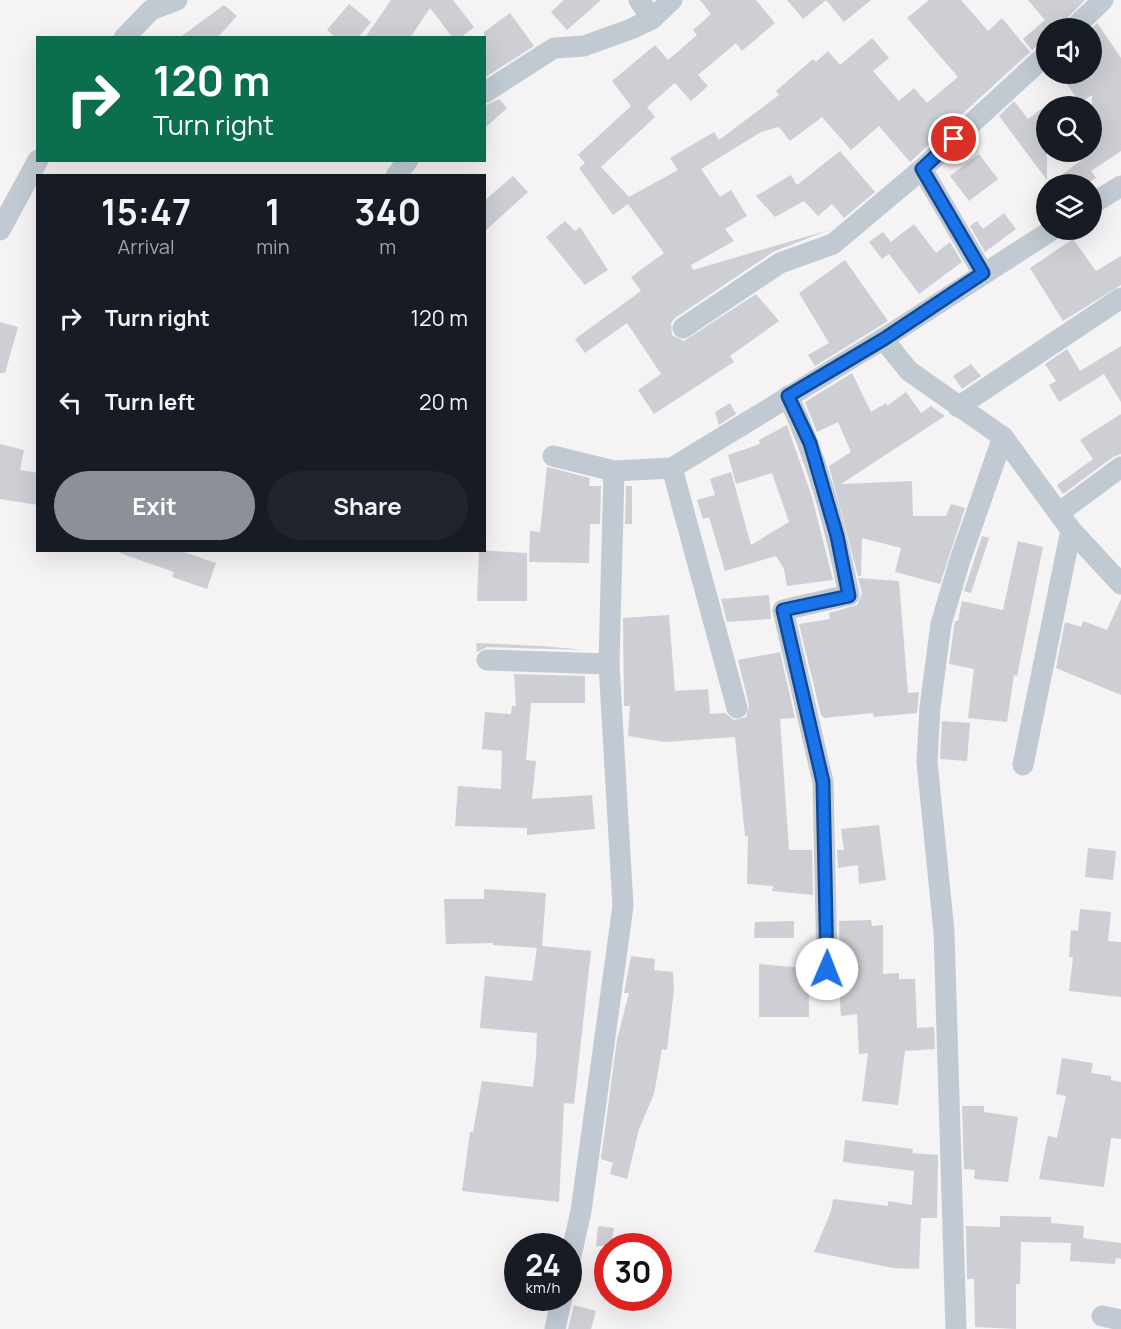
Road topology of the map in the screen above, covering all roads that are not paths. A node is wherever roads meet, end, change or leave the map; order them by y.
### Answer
1 (177, 0) edge
2 (639, 0) edge
3 (672, 0) edge
4 (1103, 0) edge
5 (1084, 18) edge
6 (652, 19) junction
7 (126, 36) edge
8 (1036, 64) edge
9 (486, 92) edge
10 (37, 162) edge
11 (922, 169) junction
12 (1121, 186) edge
13 (1102, 198) edge
14 (0, 230) edge
15 (1036, 240) edge
16 (983, 273) junction
17 (1121, 298) edge
18 (683, 328) dead end
19 (884, 339) junction
20 (788, 396) junction
21 (958, 407) junction
22 (1003, 437) junction
23 (554, 456) dead end
24 (1121, 467) edge
25 (672, 468) junction
26 (614, 471) junction
27 (1060, 512) junction
28 (1071, 530) junction
29 (1121, 584) edge
30 (487, 660) dead end
31 (609, 664) junction
32 (737, 708) dead end
33 (1023, 765) dead end
34 (827, 969) dead end
35 (576, 1233) edge
36 (559, 1311) edge
37 (555, 1329) edge
38 (956, 1329) edge

1 - 7 street
2 - 6 street
3 - 6 street
4 - 5 street
6 - 9 street
8 - 11 street
10 - 14 street
11 - 16 street
11 - 18 street
12 - 13 street
15 - 16 street
16 - 19 street
17 - 21 street
19 - 20 street
19 - 21 street
20 - 25 street
20 - 34 street
21 - 22 street
22 - 27 street
22 - 38 street
23 - 26 street
24 - 27 street
25 - 26 street
25 - 32 street
26 - 31 street
27 - 28 street
28 - 29 street
28 - 33 street
30 - 31 street
31 - 35 street
36 - 37 street

